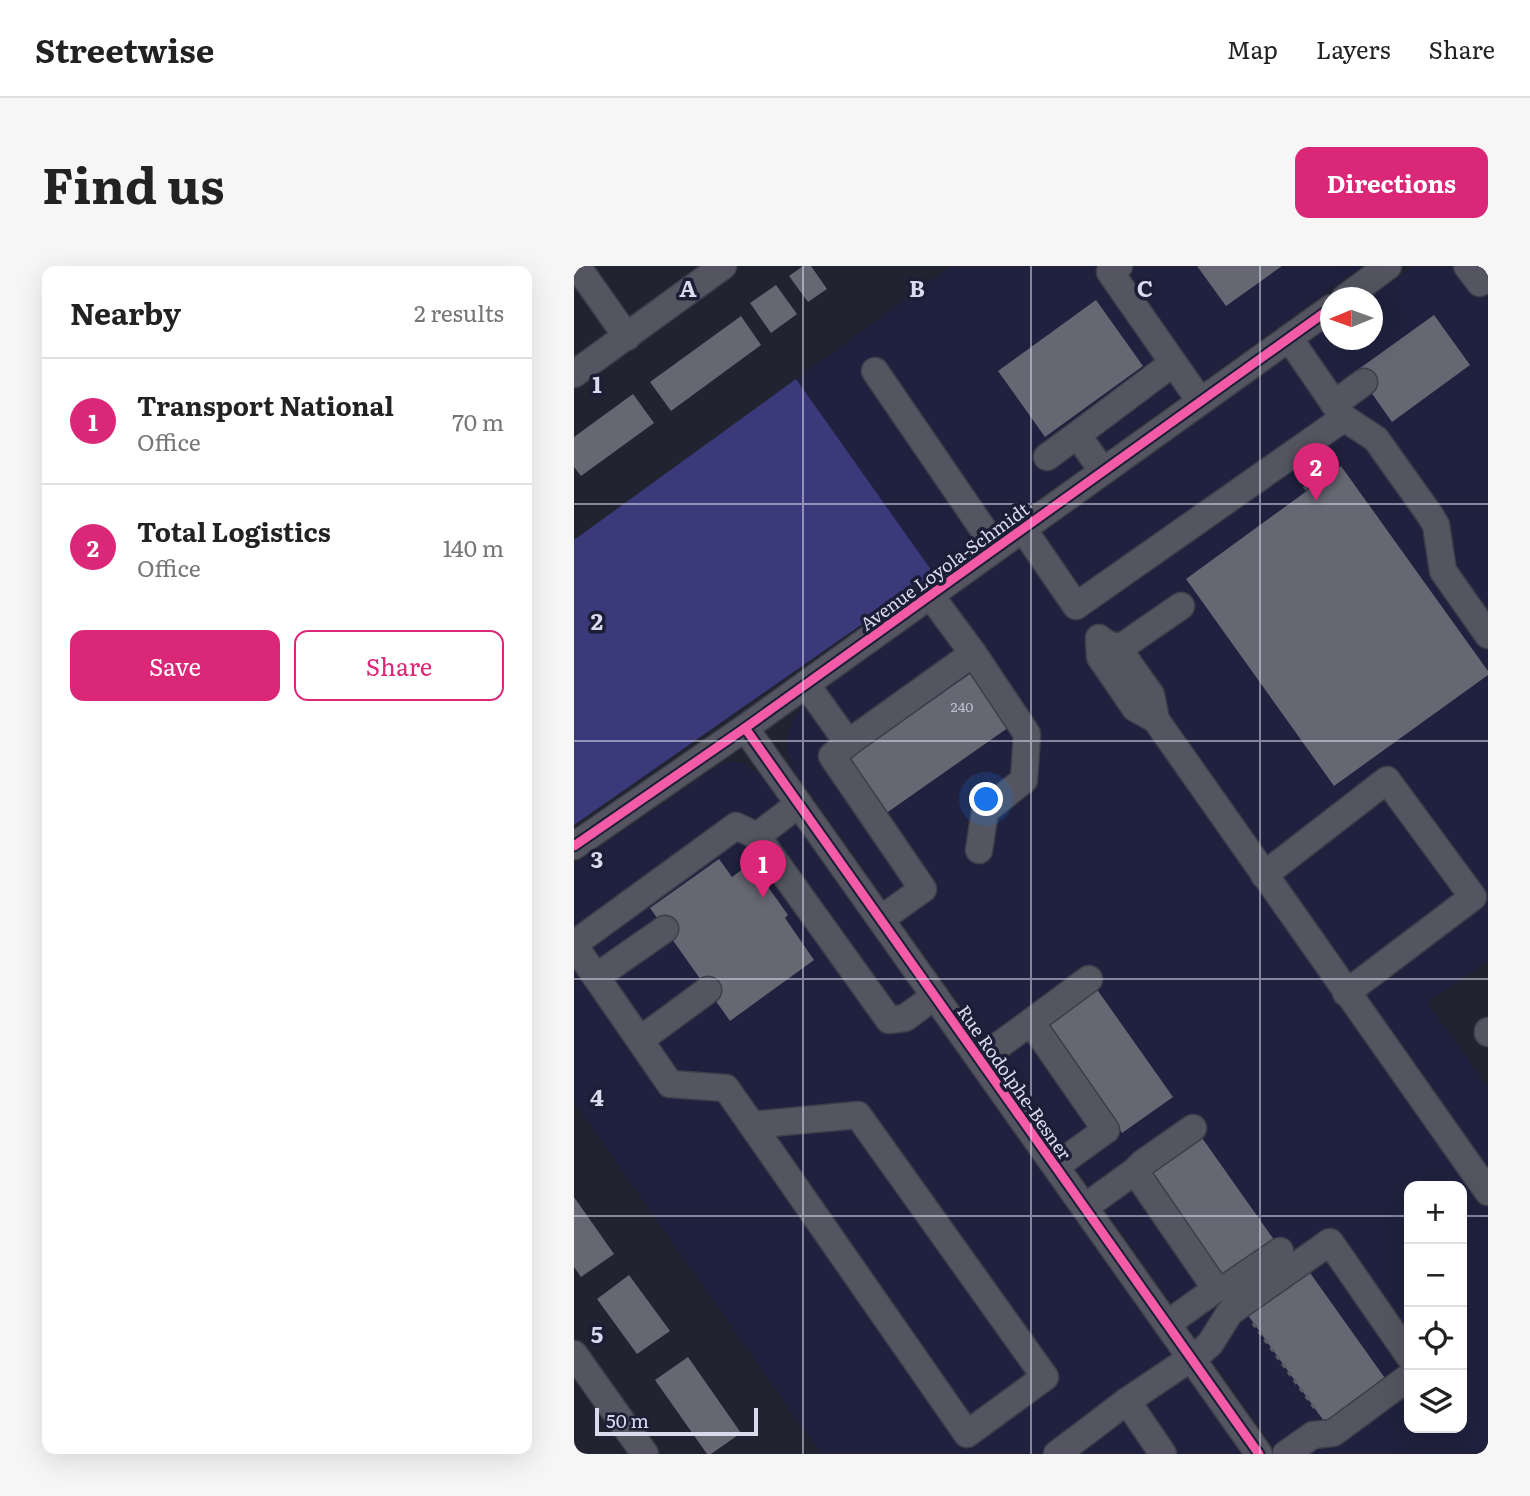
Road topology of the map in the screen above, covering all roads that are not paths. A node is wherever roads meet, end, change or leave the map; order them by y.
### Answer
1 (577, 266) edge
2 (723, 266) edge
3 (1119, 266) edge
4 (1388, 266) edge
5 (1360, 287) edge
6 (1320, 316) edge
7 (627, 337) junction
8 (1289, 338) junction
9 (1173, 363) junction
10 (875, 371) dead end
11 (574, 374) edge
12 (1364, 382) dead end
13 (1200, 401) junction
14 (1339, 411) junction
15 (1077, 435) junction
16 (1047, 457) dead end
17 (1103, 471) junction
18 (1023, 529) junction
19 (996, 548) junction
20 (930, 595) junction
21 (1076, 606) junction
22 (1181, 606) dead end
23 (1488, 635) edge
24 (1108, 642) junction
25 (973, 653) junction
26 (806, 684) junction
27 (745, 728) junction
28 (848, 743) junction
29 (799, 803) junction
30 (757, 835) junction
31 (574, 846) edge
32 (979, 850) dead end
33 (1264, 875) junction
34 (881, 919) junction
35 (665, 929) dead end
36 (574, 945) edge
37 (596, 977) junction
38 (1089, 979) dead end
39 (708, 990) dead end
40 (1346, 993) junction
41 (935, 996) junction
42 (1031, 1023) junction
43 (640, 1040) junction
44 (980, 1059) junction
45 (752, 1125) junction
46 (1193, 1128) dead end
47 (1056, 1166) junction
48 (1135, 1171) junction
49 (1488, 1192) edge
50 (1085, 1207) junction
51 (1280, 1251) dead end
52 (1216, 1289) junction
53 (1167, 1324) junction
54 (1404, 1349) edge
55 (574, 1354) edge
56 (1191, 1358) junction
57 (1404, 1381) edge
58 (1127, 1402) junction
59 (645, 1454) edge
60 (1057, 1454) edge
61 (1163, 1454) edge
62 (1259, 1454) edge
63 (1286, 1454) edge

1 - 7 street
2 - 7 street
3 - 9 street
4 - 5 street
6 - 8 street, Avenue Loyola-Schmidt
7 - 11 street
8 - 13 street, Avenue Loyola-Schmidt
8 - 14 street
9 - 13 street
9 - 15 street
10 - 19 street
12 - 14 street
13 - 17 street, Avenue Loyola-Schmidt
14 - 21 street
14 - 23 street
15 - 16 street
15 - 17 street
17 - 18 street, Avenue Loyola-Schmidt
18 - 19 street, Avenue Loyola-Schmidt
18 - 21 street
19 - 20 street, Avenue Loyola-Schmidt
20 - 25 street
20 - 26 street, Avenue Loyola-Schmidt
21 - 24 street
22 - 24 street
24 - 33 street
25 - 28 street
25 - 32 street
26 - 27 street, Avenue Loyola-Schmidt
26 - 28 street
27 - 29 street, Rue Rodolphe-Besner
27 - 31 street, Avenue Loyola-Schmidt
28 - 34 street
29 - 30 street
29 - 34 street, Rue Rodolphe-Besner
30 - 36 street
30 - 41 street
33 - 40 street
33 - 40 street
34 - 41 street, Rue Rodolphe-Besner
35 - 37 street
36 - 37 street
37 - 43 street
38 - 42 street
39 - 43 street
40 - 49 street
41 - 44 street, Rue Rodolphe-Besner
42 - 44 street
42 - 47 street
43 - 45 street
44 - 47 street, Rue Rodolphe-Besner
45 - 45 street
46 - 48 street
47 - 50 street, Rue Rodolphe-Besner
48 - 50 street
48 - 52 street
50 - 53 street, Rue Rodolphe-Besner
51 - 52 street
52 - 53 street
53 - 56 street, Rue Rodolphe-Besner
54 - 56 street
55 - 59 street
56 - 58 street
56 - 62 street, Rue Rodolphe-Besner
57 - 63 street
58 - 60 street
58 - 61 street

